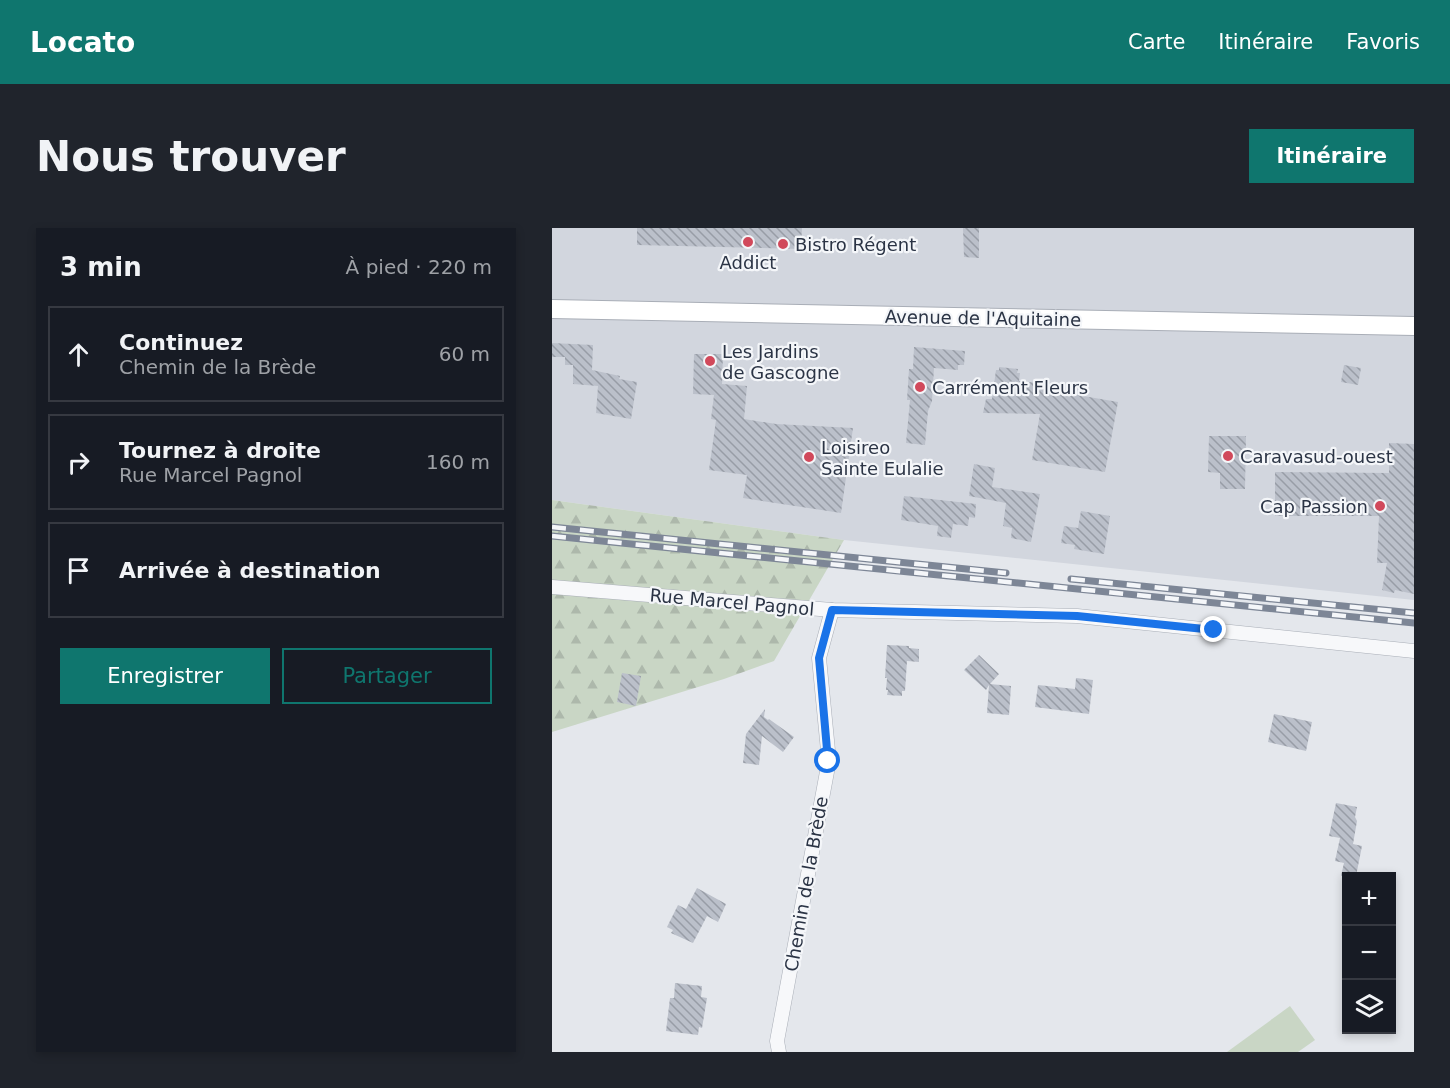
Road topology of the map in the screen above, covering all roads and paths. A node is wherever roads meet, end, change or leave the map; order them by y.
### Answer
1 (552, 309) edge
2 (1414, 326) edge
3 (552, 587) edge
4 (832, 610) junction
5 (1414, 651) edge
6 (779, 1052) edge

1 - 2 main road, Avenue de l'Aquitaine
3 - 4 street, Rue Marcel Pagnol
4 - 5 street, Rue Marcel Pagnol
4 - 6 street, Chemin de la Brède

